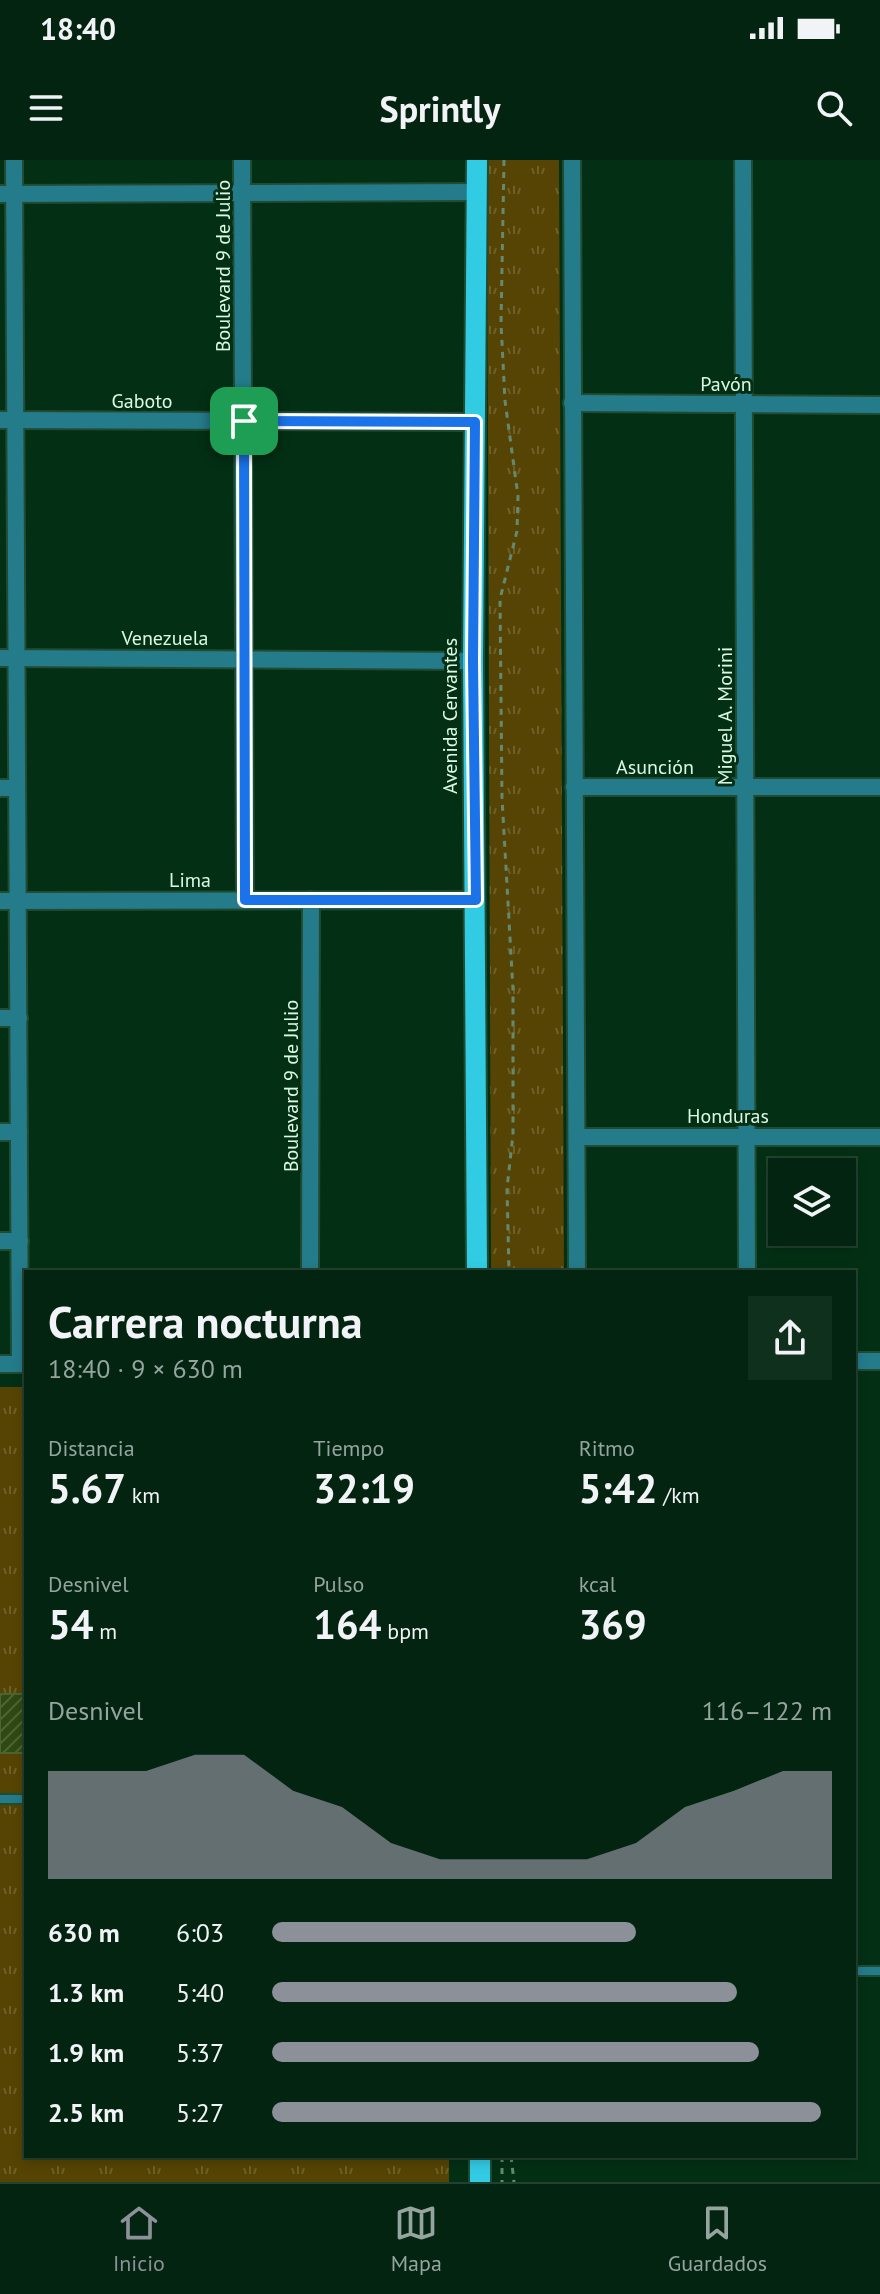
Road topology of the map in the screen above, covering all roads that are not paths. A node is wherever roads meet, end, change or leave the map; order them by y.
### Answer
1 (14, 160) edge
2 (242, 160) edge
3 (477, 160) edge
4 (572, 160) edge
5 (743, 160) edge
6 (477, 192) junction
7 (243, 193) junction
8 (8, 194) edge
9 (8, 307) edge
10 (572, 403) junction
11 (743, 404) junction
12 (880, 405) edge
13 (7, 420) edge
14 (244, 421) junction
15 (475, 422) junction
16 (8, 537) edge
17 (8, 658) edge
18 (243, 658) junction
19 (473, 661) junction
20 (574, 787) junction
21 (880, 787) edge
22 (9, 788) edge
23 (745, 788) junction
24 (245, 900) junction
25 (311, 900) junction
26 (476, 900) junction
27 (0, 901) edge
28 (18, 901) junction
29 (0, 1018) edge
30 (19, 1018) junction
31 (0, 1132) edge
32 (19, 1132) junction
33 (747, 1136) junction
34 (577, 1137) junction
35 (880, 1137) edge
36 (0, 1241) edge
37 (20, 1241) junction
38 (310, 1270) edge
39 (477, 1270) edge
40 (577, 1270) edge
41 (747, 1270) edge
42 (856, 1361) edge
43 (880, 1361) edge
44 (0, 1364) edge
45 (23, 1364) edge
46 (0, 1799) edge
47 (24, 1799) edge
48 (856, 1971) edge
49 (880, 1971) edge
50 (480, 2158) edge
51 (480, 2182) edge

1 - 8 street
2 - 7 street, Boulevard 9 de Julio
3 - 6 main road, Avenida Cervantes
4 - 10 street
5 - 11 street, Miguel A. Morini
6 - 7 street
6 - 15 main road, Avenida Cervantes
7 - 8 street
7 - 14 street, Boulevard 9 de Julio
8 - 9 street
9 - 13 street
10 - 11 street, Pavón
10 - 20 street
11 - 12 street, Pavón
11 - 23 street, Miguel A. Morini
13 - 14 street, Gaboto
13 - 16 street
14 - 15 street, Gaboto
14 - 18 street, Boulevard 9 de Julio
15 - 19 main road, Avenida Cervantes
16 - 17 street
17 - 18 street, Venezuela
17 - 22 street
18 - 19 street, Venezuela
18 - 24 street, Boulevard 9 de Julio
19 - 26 main road, Avenida Cervantes
20 - 23 street, Asunción
20 - 34 street
21 - 23 street, Asunción
22 - 28 street
23 - 33 street, Miguel A. Morini
24 - 25 street, Lima
24 - 28 street, Lima
25 - 26 street, Lima
25 - 38 street, Boulevard 9 de Julio
26 - 39 main road, Avenida Cervantes
27 - 28 street, Lima
28 - 30 street
29 - 30 street
30 - 32 street
31 - 32 street
32 - 37 street
33 - 34 street, Honduras
33 - 35 street, Honduras
33 - 41 street, Miguel A. Morini
34 - 40 street
36 - 37 street
37 - 45 street
42 - 43 street
44 - 45 street
46 - 47 lane
48 - 49 lane
50 - 51 main road

